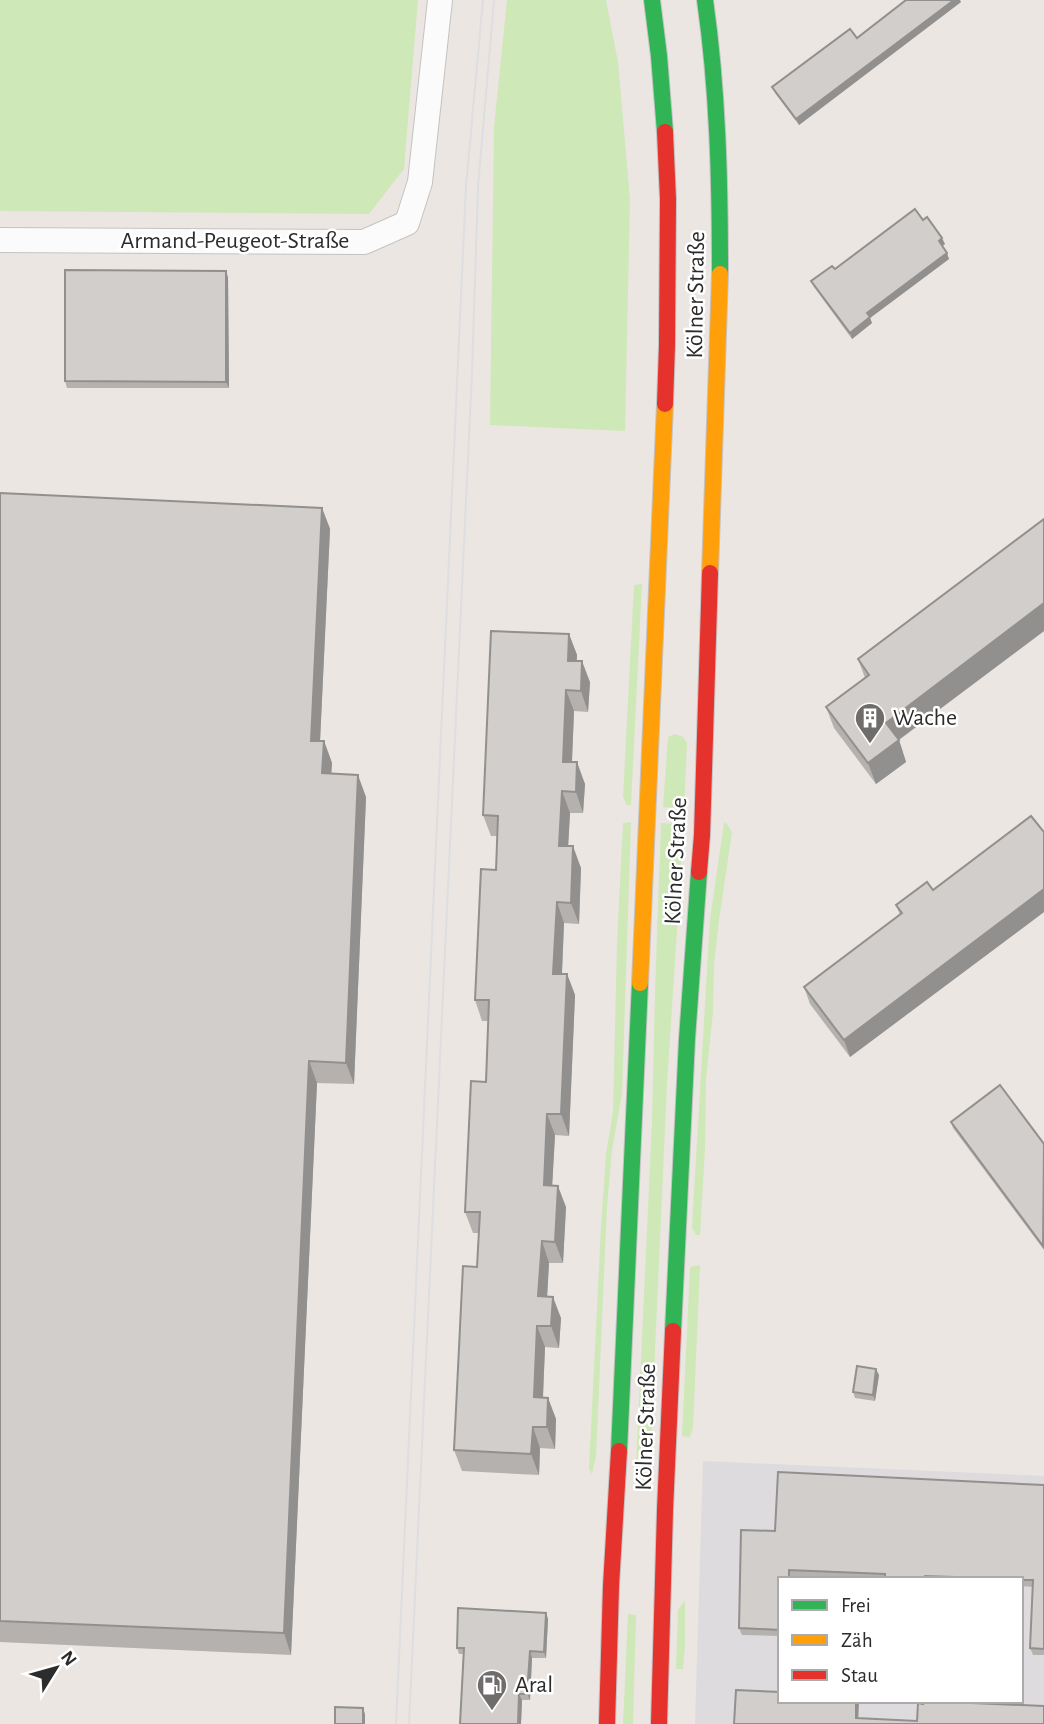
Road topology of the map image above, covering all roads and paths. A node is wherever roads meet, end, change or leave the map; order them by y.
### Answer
1 (440, 0) edge
2 (652, 0) edge
3 (705, 0) edge
4 (0, 240) edge
5 (607, 1724) edge
6 (659, 1724) edge

1 - 4 street, Armand-Peugeot-Straße
2 - 5 main road, Kölner Straße
3 - 6 main road, Kölner Straße

